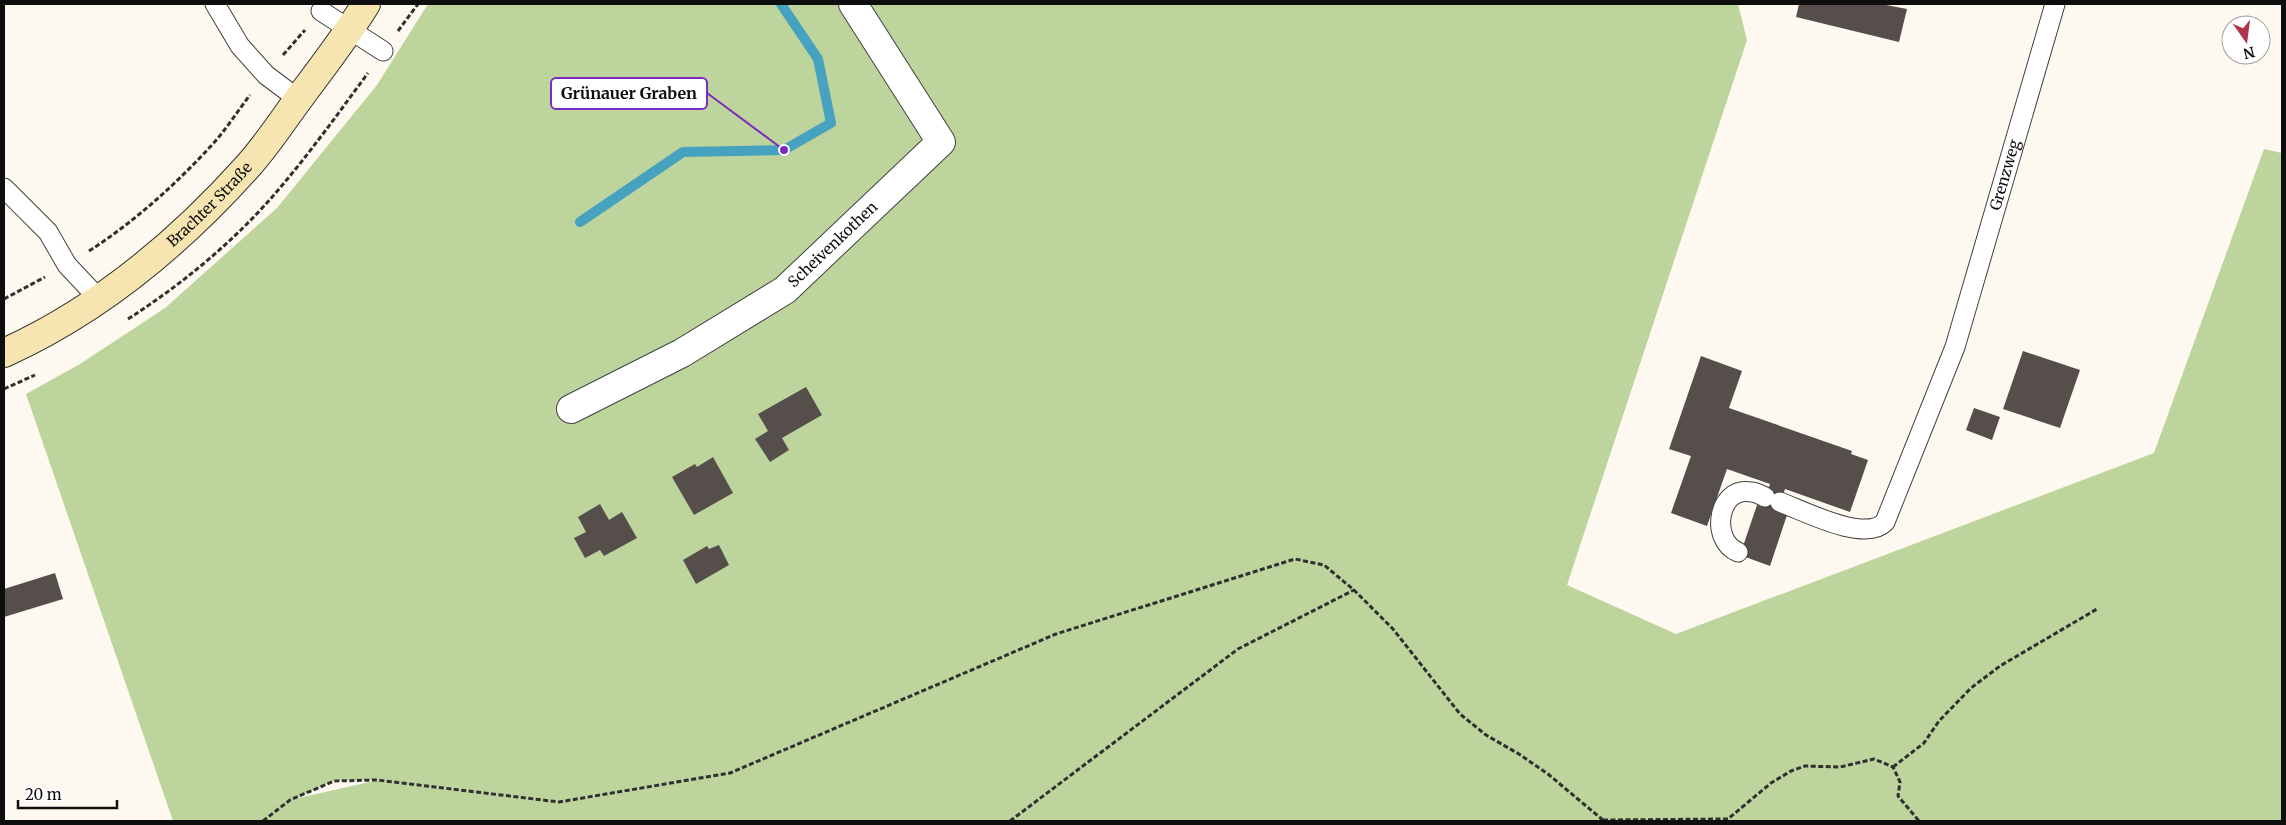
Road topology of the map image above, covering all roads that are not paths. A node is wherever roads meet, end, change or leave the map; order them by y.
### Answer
1 (215, 4) edge
2 (366, 4) edge
3 (853, 4) edge
4 (2055, 4) edge
5 (321, 11) road end
6 (350, 29) junction
7 (384, 51) road end
8 (298, 99) junction
9 (4, 188) edge
10 (99, 299) junction
11 (4, 354) edge
12 (571, 408) dead end
13 (1738, 552) dead end

1 - 8 lane
2 - 6 main road, Brachter Straße
3 - 12 street, Scheivenkothen
4 - 13 lane, Grenzweg
5 - 6 lane
6 - 7 lane
6 - 8 main road, Brachter Straße
8 - 10 main road, Brachter Straße
9 - 10 lane
10 - 11 main road, Brachter Straße

